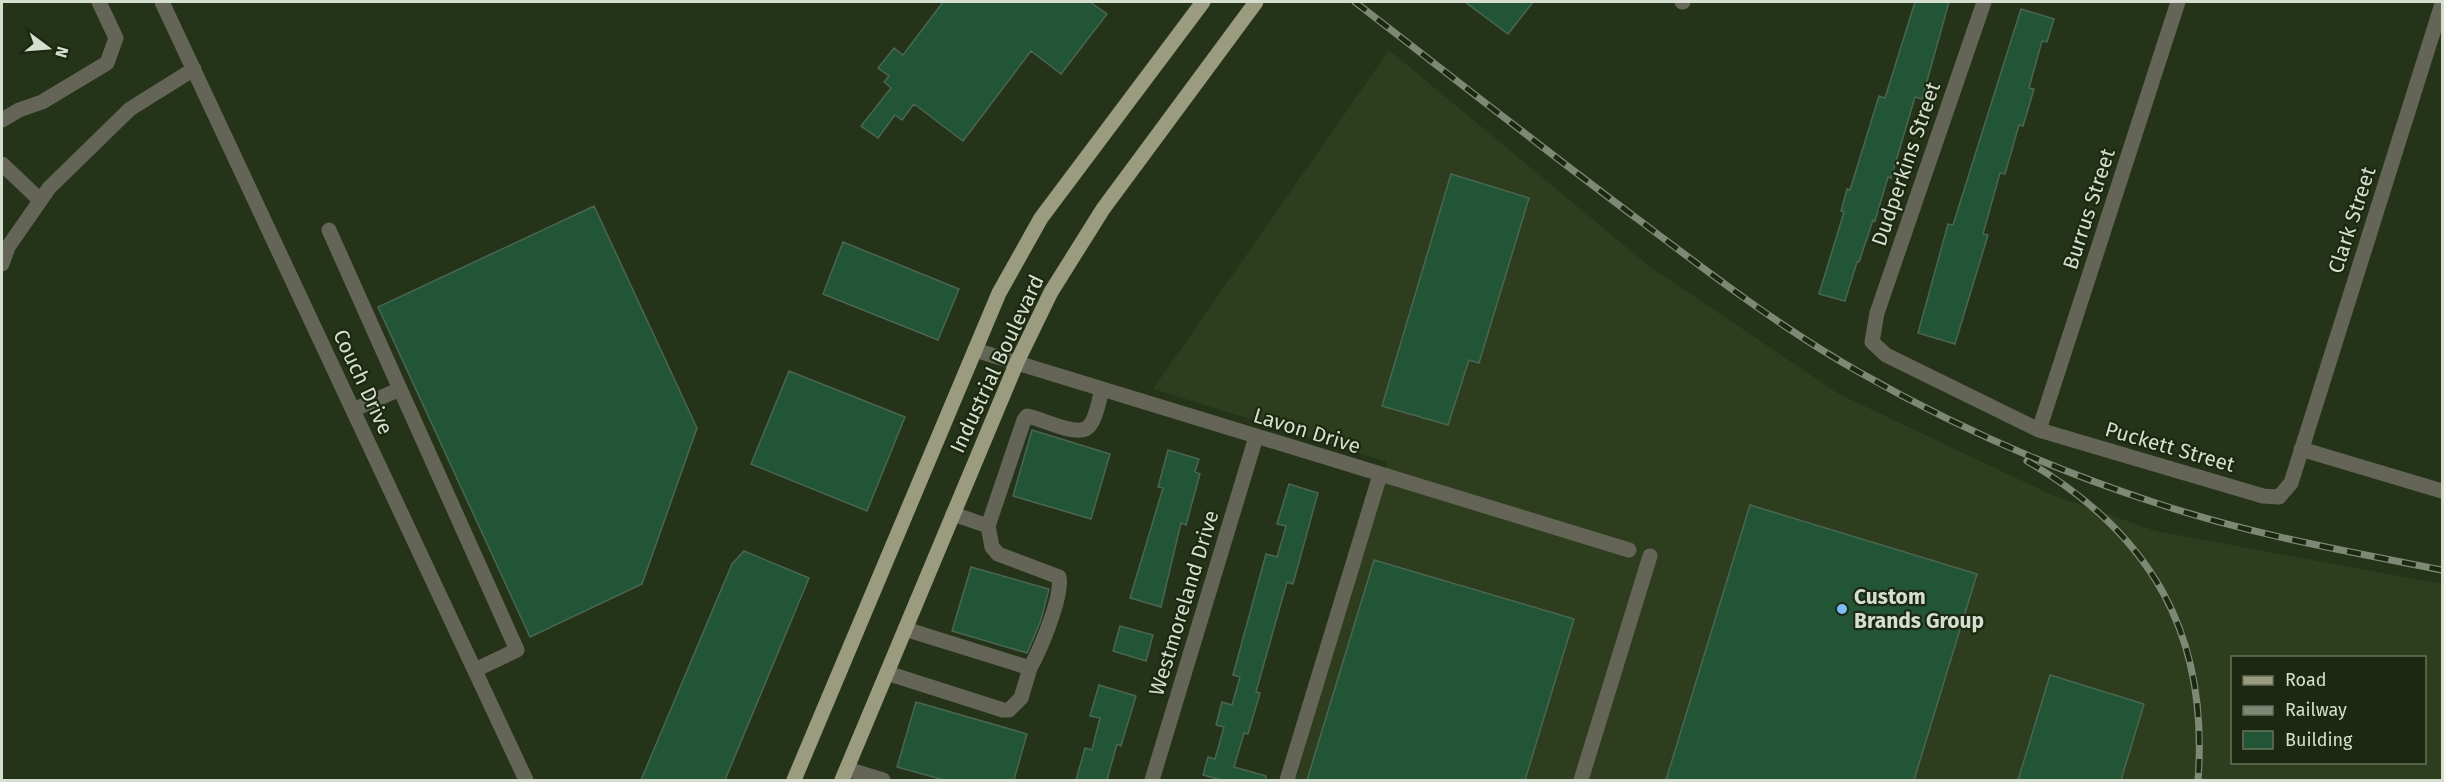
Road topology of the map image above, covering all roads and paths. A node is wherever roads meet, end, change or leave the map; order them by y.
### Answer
1 (99, 2) edge
2 (162, 2) edge
3 (1203, 2) edge
4 (1256, 2) edge
5 (1984, 2) edge
6 (2178, 2) edge
7 (2442, 4) edge
8 (194, 69) junction
9 (2, 120) edge
10 (2, 164) edge
11 (40, 200) junction
12 (329, 230) dead end
13 (2, 264) edge
14 (1872, 342) joint
15 (975, 350) junction
16 (1017, 362) junction
17 (400, 389) junction
18 (1102, 389) junction
19 (353, 410) junction
20 (2039, 430) junction
21 (1256, 437) junction
22 (2301, 448) junction
23 (1380, 475) junction
24 (2442, 491) edge
25 (953, 514) junction
26 (988, 526) junction
27 (1629, 550) dead end
28 (1650, 556) dead end
29 (905, 629) junction
30 (1030, 668) junction
31 (475, 670) junction
32 (886, 673) junction
33 (844, 775) edge
34 (526, 780) edge
35 (794, 780) edge
36 (883, 780) edge
37 (1152, 780) edge
38 (1287, 780) edge
39 (1581, 780) edge

1 - 9 street
2 - 8 street, Couch Drive
3 - 15 main road, Industrial Boulevard
4 - 16 main road, Industrial Boulevard
5 - 14 street, Dudperkins Street
6 - 20 street, Burrus Street
7 - 22 street, Clark Street
8 - 11 street
8 - 19 street, Couch Drive
10 - 11 street
11 - 13 street
12 - 17 street
14 - 20 street, Puckett Street
15 - 16 street, Lavon Drive
15 - 35 main road, Industrial Boulevard
16 - 18 street, Lavon Drive
16 - 25 main road, Industrial Boulevard
17 - 19 street
17 - 31 street
18 - 21 street, Lavon Drive
18 - 26 street
19 - 31 street, Couch Drive
20 - 22 street, Puckett Street
21 - 23 street, Lavon Drive
21 - 37 street, Westmoreland Drive
22 - 24 street
23 - 27 street, Lavon Drive
23 - 38 street
25 - 26 street
25 - 29 main road, Industrial Boulevard
26 - 30 street
28 - 39 street
29 - 30 street
29 - 32 main road, Industrial Boulevard
30 - 32 street
31 - 34 street, Couch Drive
32 - 33 main road, Industrial Boulevard
33 - 36 street

